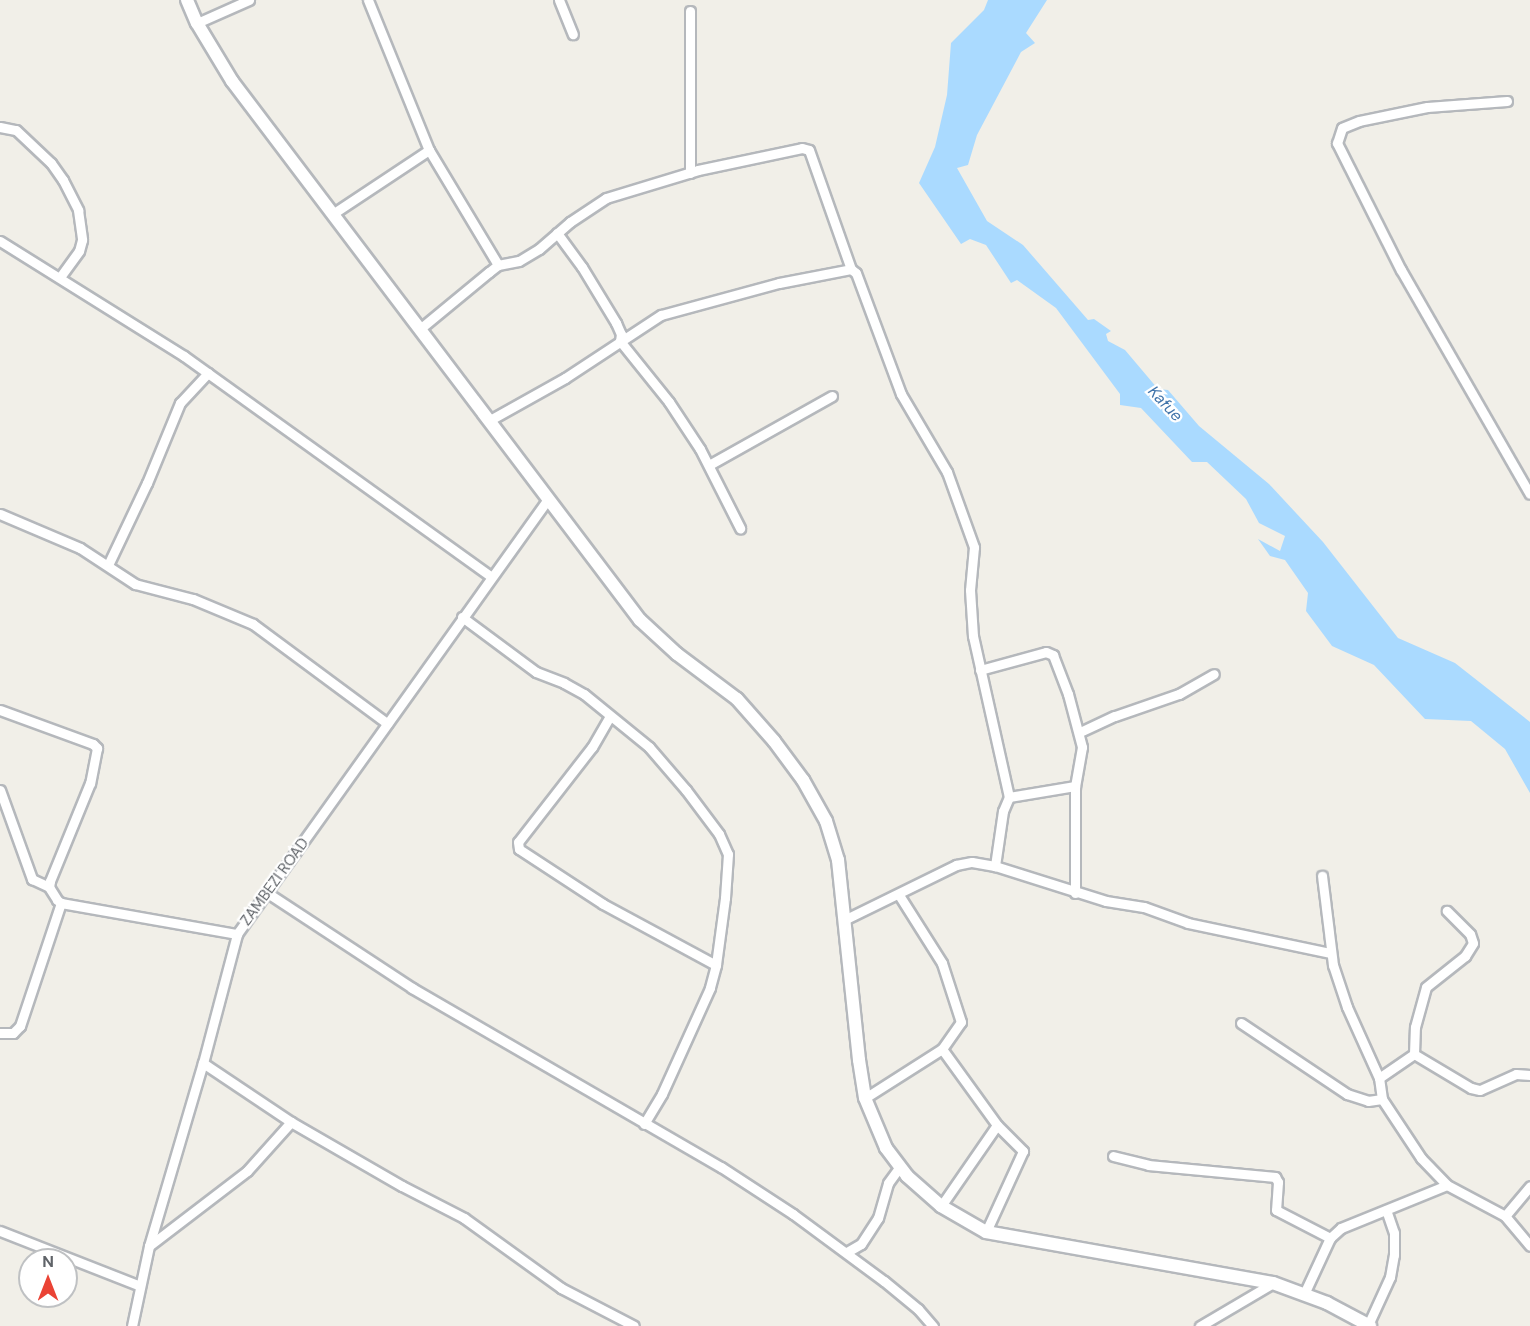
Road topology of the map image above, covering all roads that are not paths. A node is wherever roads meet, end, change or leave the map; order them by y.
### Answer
1 (188, 0) edge
2 (249, 0) edge
3 (368, 0) edge
4 (559, 0) edge
5 (690, 11) dead end
6 (197, 23) junction
7 (573, 34) dead end
8 (1507, 101) dead end
9 (0, 127) edge
10 (429, 150) junction
11 (690, 173) junction
12 (334, 213) junction
13 (557, 233) junction
14 (0, 241) edge
15 (498, 265) junction
16 (851, 269) junction
17 (60, 277) junction
18 (421, 328) junction
19 (620, 341) junction
20 (208, 373) junction
21 (832, 396) dead end
22 (490, 420) junction
23 (709, 465) junction
24 (1530, 494) edge
25 (548, 499) junction
26 (0, 514) edge
27 (740, 528) dead end
28 (108, 565) junction
29 (491, 577) junction
30 (462, 617) junction
31 (980, 670) junction
32 (1214, 674) dead end
33 (0, 710) edge
34 (610, 716) junction
35 (387, 723) junction
36 (1080, 732) junction
37 (1075, 786) junction
38 (0, 790) edge
39 (1009, 796) junction
40 (995, 866) junction
41 (1322, 876) dead end
42 (49, 887) junction
43 (266, 892) junction
44 (1075, 892) junction
45 (898, 895) junction
46 (61, 903) junction
47 (1447, 911) dead end
48 (846, 919) junction
49 (237, 934) junction
50 (1330, 953) junction
51 (716, 965) junction
52 (1241, 1023) dead end
53 (0, 1033) edge
54 (942, 1049) junction
55 (1414, 1054) junction
56 (203, 1063) junction
57 (1530, 1075) edge
58 (1379, 1078) junction
59 (865, 1098) junction
60 (1382, 1099) junction
61 (291, 1122) junction
62 (644, 1124) junction
63 (997, 1125) junction
64 (1113, 1156) dead end
65 (898, 1164) junction
66 (1447, 1185) junction
67 (1530, 1186) edge
68 (941, 1206) junction
69 (1386, 1210) junction
70 (1505, 1216) junction
71 (0, 1231) edge
72 (986, 1232) junction
73 (1330, 1238) junction
74 (149, 1246) junction
75 (1530, 1246) edge
76 (847, 1252) junction
77 (1273, 1283) junction
78 (140, 1286) junction
79 (1304, 1294) junction
80 (1369, 1325) edge
81 (132, 1326) edge
82 (634, 1326) edge
83 (933, 1326) edge
84 (1200, 1326) edge

1 - 6 street
2 - 6 street
3 - 10 street
4 - 7 street
5 - 11 street
6 - 12 street
8 - 24 street
9 - 17 street
10 - 12 street
10 - 15 street
11 - 13 street
11 - 16 street
12 - 18 street
13 - 15 street
13 - 19 street
14 - 17 street
15 - 18 street
16 - 19 street
16 - 31 street
17 - 20 street
18 - 22 street
19 - 22 street
19 - 23 street
20 - 28 street
20 - 29 street
21 - 23 street
22 - 25 street
23 - 27 street
25 - 29 street, ZAMBEZI ROAD
25 - 48 street
26 - 28 street
28 - 35 street
29 - 30 street, ZAMBEZI ROAD
30 - 34 street
30 - 35 street, ZAMBEZI ROAD
31 - 36 street
31 - 39 street
32 - 36 street
33 - 42 street
34 - 51 street
34 - 51 street
35 - 43 street, ZAMBEZI ROAD
36 - 37 street
37 - 39 street
37 - 44 street
38 - 42 street
39 - 40 street
40 - 44 street
40 - 45 street
41 - 50 street
42 - 46 street
43 - 49 street, ZAMBEZI ROAD
43 - 62 street
44 - 50 street
45 - 48 street
45 - 54 street
46 - 49 street
46 - 53 street
47 - 55 street
48 - 59 street
49 - 56 street, ZAMBEZI ROAD
50 - 58 street
51 - 62 street
52 - 60 street
54 - 59 street
54 - 63 street
55 - 57 street
55 - 58 street
56 - 61 street
56 - 74 street, ZAMBEZI ROAD
58 - 60 street
59 - 65 street
60 - 66 street
61 - 74 street
61 - 82 street
62 - 76 street
63 - 68 street
63 - 72 street
64 - 73 street
65 - 68 street
65 - 76 street
66 - 69 street
66 - 70 street
67 - 70 street
68 - 72 street
69 - 73 street
69 - 80 street
70 - 75 street
71 - 78 street
72 - 77 street
73 - 79 street
74 - 78 street, ZAMBEZI ROAD
76 - 83 street
77 - 79 street
77 - 84 street
78 - 81 street, ZAMBEZI ROAD
79 - 80 street

